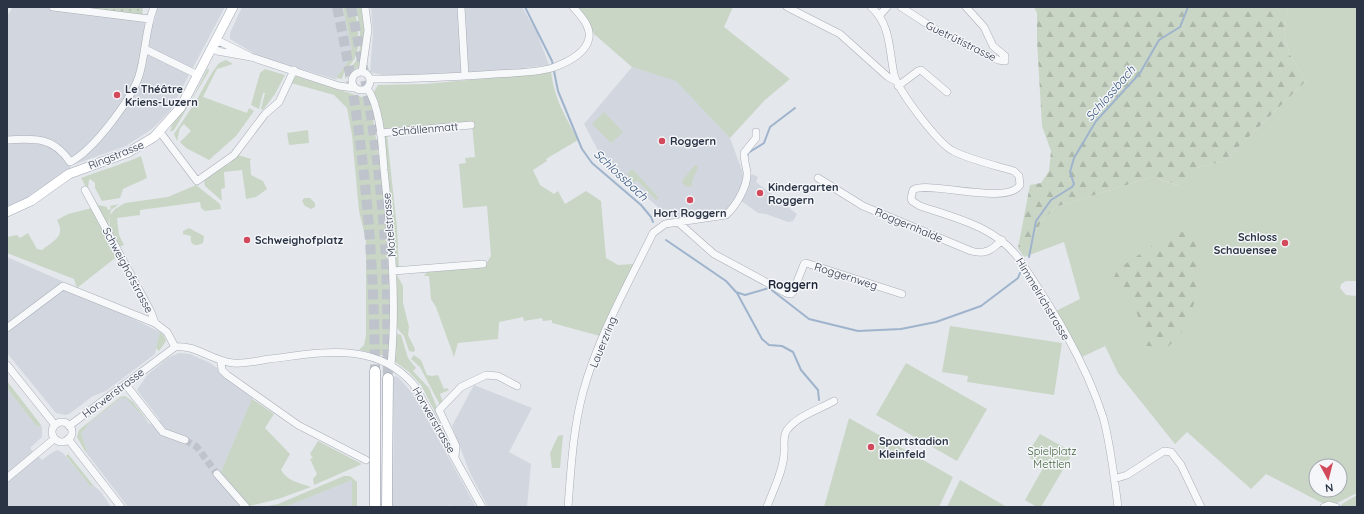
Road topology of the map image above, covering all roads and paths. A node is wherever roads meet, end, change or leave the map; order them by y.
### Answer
1 (53, 7) edge
2 (154, 7) edge
3 (233, 7) edge
4 (365, 7) edge
5 (461, 7) edge
6 (573, 7) edge
7 (787, 7) edge
8 (871, 7) edge
9 (887, 7) edge
10 (901, 7) edge
11 (966, 7) edge
12 (880, 15) junction
13 (149, 20) junction
14 (214, 44) junction
15 (145, 49) junction
16 (294, 70) junction
17 (362, 72) junction
18 (198, 75) junction
19 (465, 76) junction
20 (351, 80) junction
21 (370, 80) junction
22 (330, 82) junction
23 (897, 84) junction
24 (354, 88) junction
25 (367, 88) junction
26 (947, 92) dead end
27 (471, 125) dead end
28 (160, 132) junction
29 (756, 132) dead end
30 (380, 133) junction
31 (7, 140) edge
32 (818, 178) dead end
33 (85, 190) dead end
34 (7, 212) edge
35 (680, 223) junction
36 (1002, 240) junction
37 (483, 264) dead end
38 (393, 271) junction
39 (902, 294) dead end
40 (155, 323) junction
41 (7, 328) edge
42 (175, 347) junction
43 (222, 361) junction
44 (7, 365) edge
45 (391, 365) junction
46 (375, 371) tunnel mouth
47 (388, 378) tunnel mouth
48 (126, 385) junction
49 (517, 386) dead end
50 (834, 400) dead end
51 (55, 425) junction
52 (70, 426) junction
53 (54, 439) junction
54 (68, 440) junction
55 (185, 440) tunnel mouth
56 (455, 457) junction
57 (366, 460) dead end
58 (217, 474) tunnel mouth
59 (7, 478) edge
60 (1114, 479) junction
61 (120, 507) edge
62 (246, 507) edge
63 (375, 507) edge
64 (387, 507) edge
65 (482, 507) edge
66 (568, 507) edge
67 (767, 507) edge
68 (1118, 507) edge
69 (1201, 507) edge
70 (1324, 507) edge
71 (1336, 507) edge

1 - 13 street
2 - 13 street
3 - 14 main road, Ringstrasse
4 - 17 street
5 - 19 street
6 - 19 street
7 - 23 street, Himmelrichstrasse
8 - 12 street, Himmelrichstrasse
9 - 12 street
10 - 11 street, Guetrütistrasse
12 - 23 street, Himmelrichstrasse
13 - 15 street
14 - 16 street
14 - 18 main road, Ringstrasse
15 - 18 street
15 - 31 street
16 - 22 street
16 - 28 street
17 - 20 street
17 - 21 street
18 - 28 main road, Ringstrasse
19 - 21 street
20 - 22 street
20 - 24 street
21 - 25 street
22 - 24 street
23 - 26 street
23 - 36 street, Himmelrichstrasse
24 - 25 street
25 - 30 street, Motelstrasse
27 - 30 street, Schällenmatt
28 - 34 main road, Ringstrasse
29 - 35 street
30 - 38 street, Motelstrasse
32 - 36 street, Roggernhalde
33 - 40 street, Schweighofstrasse
35 - 39 street, Roggernweg
35 - 66 street, Lauerzring
36 - 60 street, Himmelrichstrasse
37 - 38 street
38 - 45 street, Motelstrasse
40 - 41 street
40 - 42 street, Schweighofstrasse
42 - 43 street, Horwerstrasse
42 - 48 street, Horwerstrasse
43 - 45 street, Horwerstrasse
43 - 57 street
44 - 51 street
45 - 56 street, Horwerstrasse
46 - 63 highway
47 - 64 highway
48 - 52 street, Horwerstrasse
48 - 55 street
49 - 56 street
50 - 67 street
51 - 52 street
51 - 53 street
52 - 54 street
53 - 54 street
53 - 59 street
54 - 61 street
56 - 65 street, Horwerstrasse
58 - 62 street
60 - 68 street, Himmelrichstrasse
60 - 69 street
70 - 71 street

